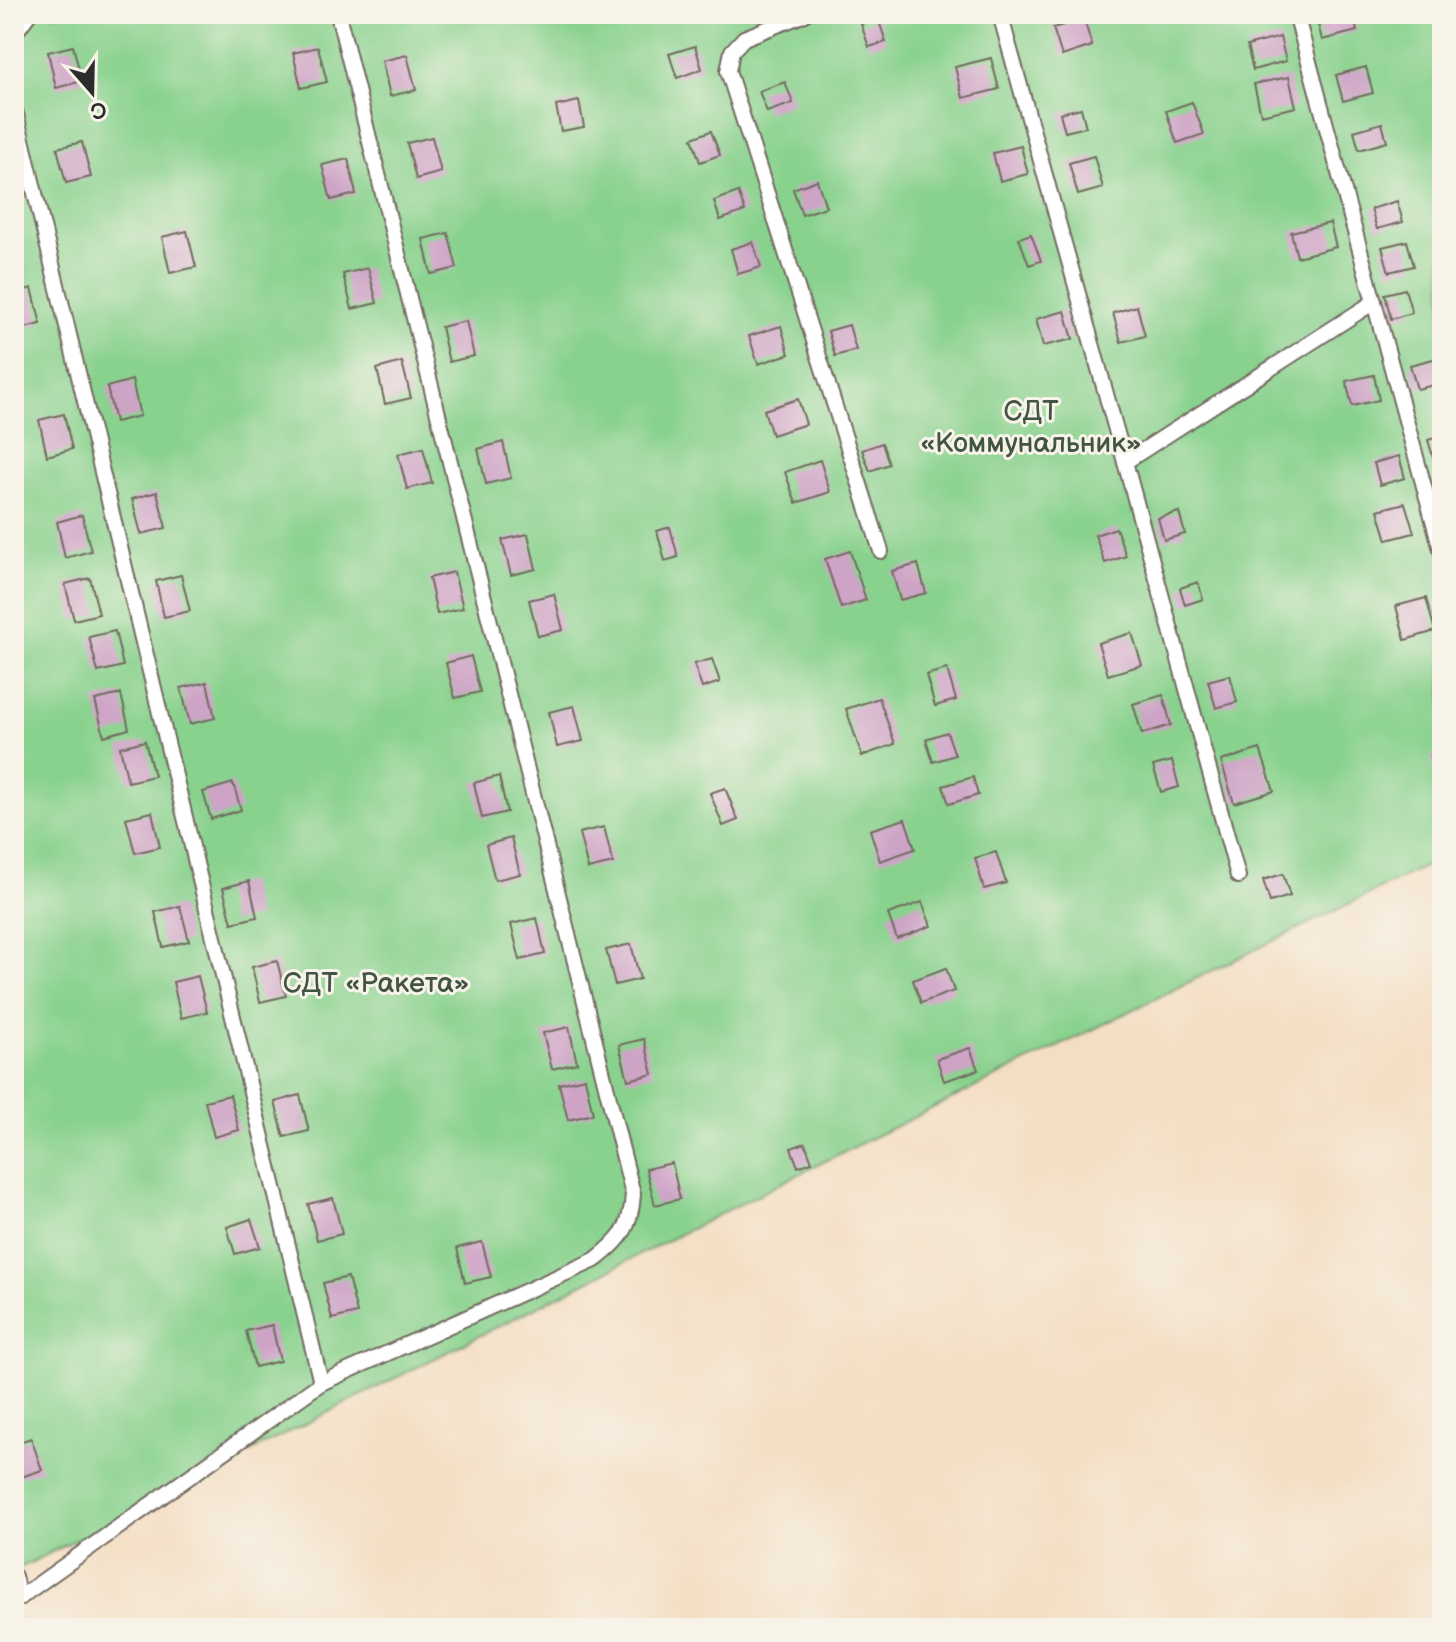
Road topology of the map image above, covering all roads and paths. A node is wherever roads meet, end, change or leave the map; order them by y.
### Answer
1 (29, 14) edge
2 (338, 14) edge
3 (805, 14) edge
4 (1000, 14) edge
5 (1296, 14) edge
6 (14, 34) edge
7 (14, 106) edge
8 (1374, 302) junction
9 (1125, 462) junction
10 (881, 551) dead end
11 (1442, 553) edge
12 (1238, 876) dead end
13 (321, 1383) junction
14 (14, 1576) edge

1 - 6 lane
2 - 13 lane
3 - 10 lane
4 - 9 lane
5 - 8 lane
7 - 13 lane
8 - 9 lane
8 - 11 lane
9 - 12 lane
13 - 14 lane

